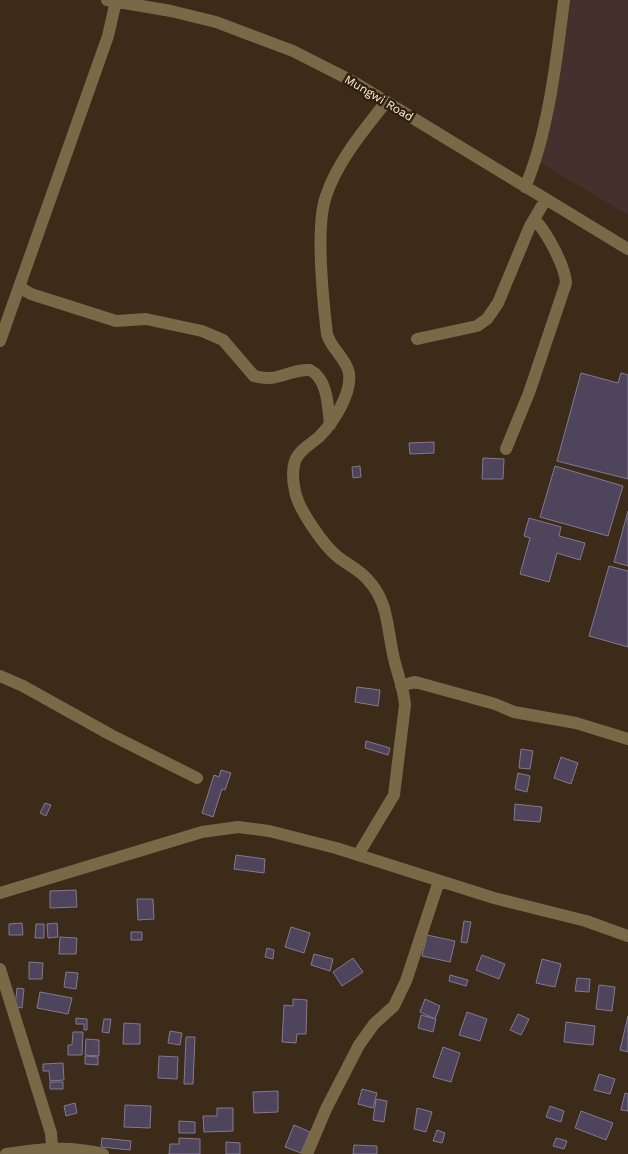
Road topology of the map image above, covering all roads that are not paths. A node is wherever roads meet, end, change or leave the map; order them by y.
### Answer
1 (564, 0) edge
2 (111, 1) edge
3 (386, 102) junction
4 (525, 187) junction
5 (546, 199) junction
6 (534, 219) junction
7 (628, 249) edge
8 (19, 287) junction
9 (418, 340) dead end
10 (0, 341) edge
11 (330, 425) junction
12 (506, 449) dead end
13 (0, 676) edge
14 (402, 686) junction
15 (628, 739) edge
16 (197, 778) dead end
17 (358, 855) junction
18 (439, 881) junction
19 (0, 893) edge
20 (628, 936) edge
21 (0, 969) edge
22 (50, 1151) edge
23 (6, 1154) edge
24 (103, 1154) edge
25 (307, 1154) edge

1 - 4 street
2 - 3 street, Mungwi Road
2 - 8 street
3 - 4 street, Mungwi Road
3 - 11 street
4 - 5 street, Mungwi Road
5 - 6 street
5 - 7 street, Mungwi Road
6 - 9 street
6 - 12 street
8 - 10 street
8 - 11 street
11 - 14 street
13 - 16 street
14 - 15 street
14 - 17 street
17 - 18 street
17 - 19 street
18 - 20 street
18 - 25 street
21 - 22 street
22 - 23 street
22 - 24 street

